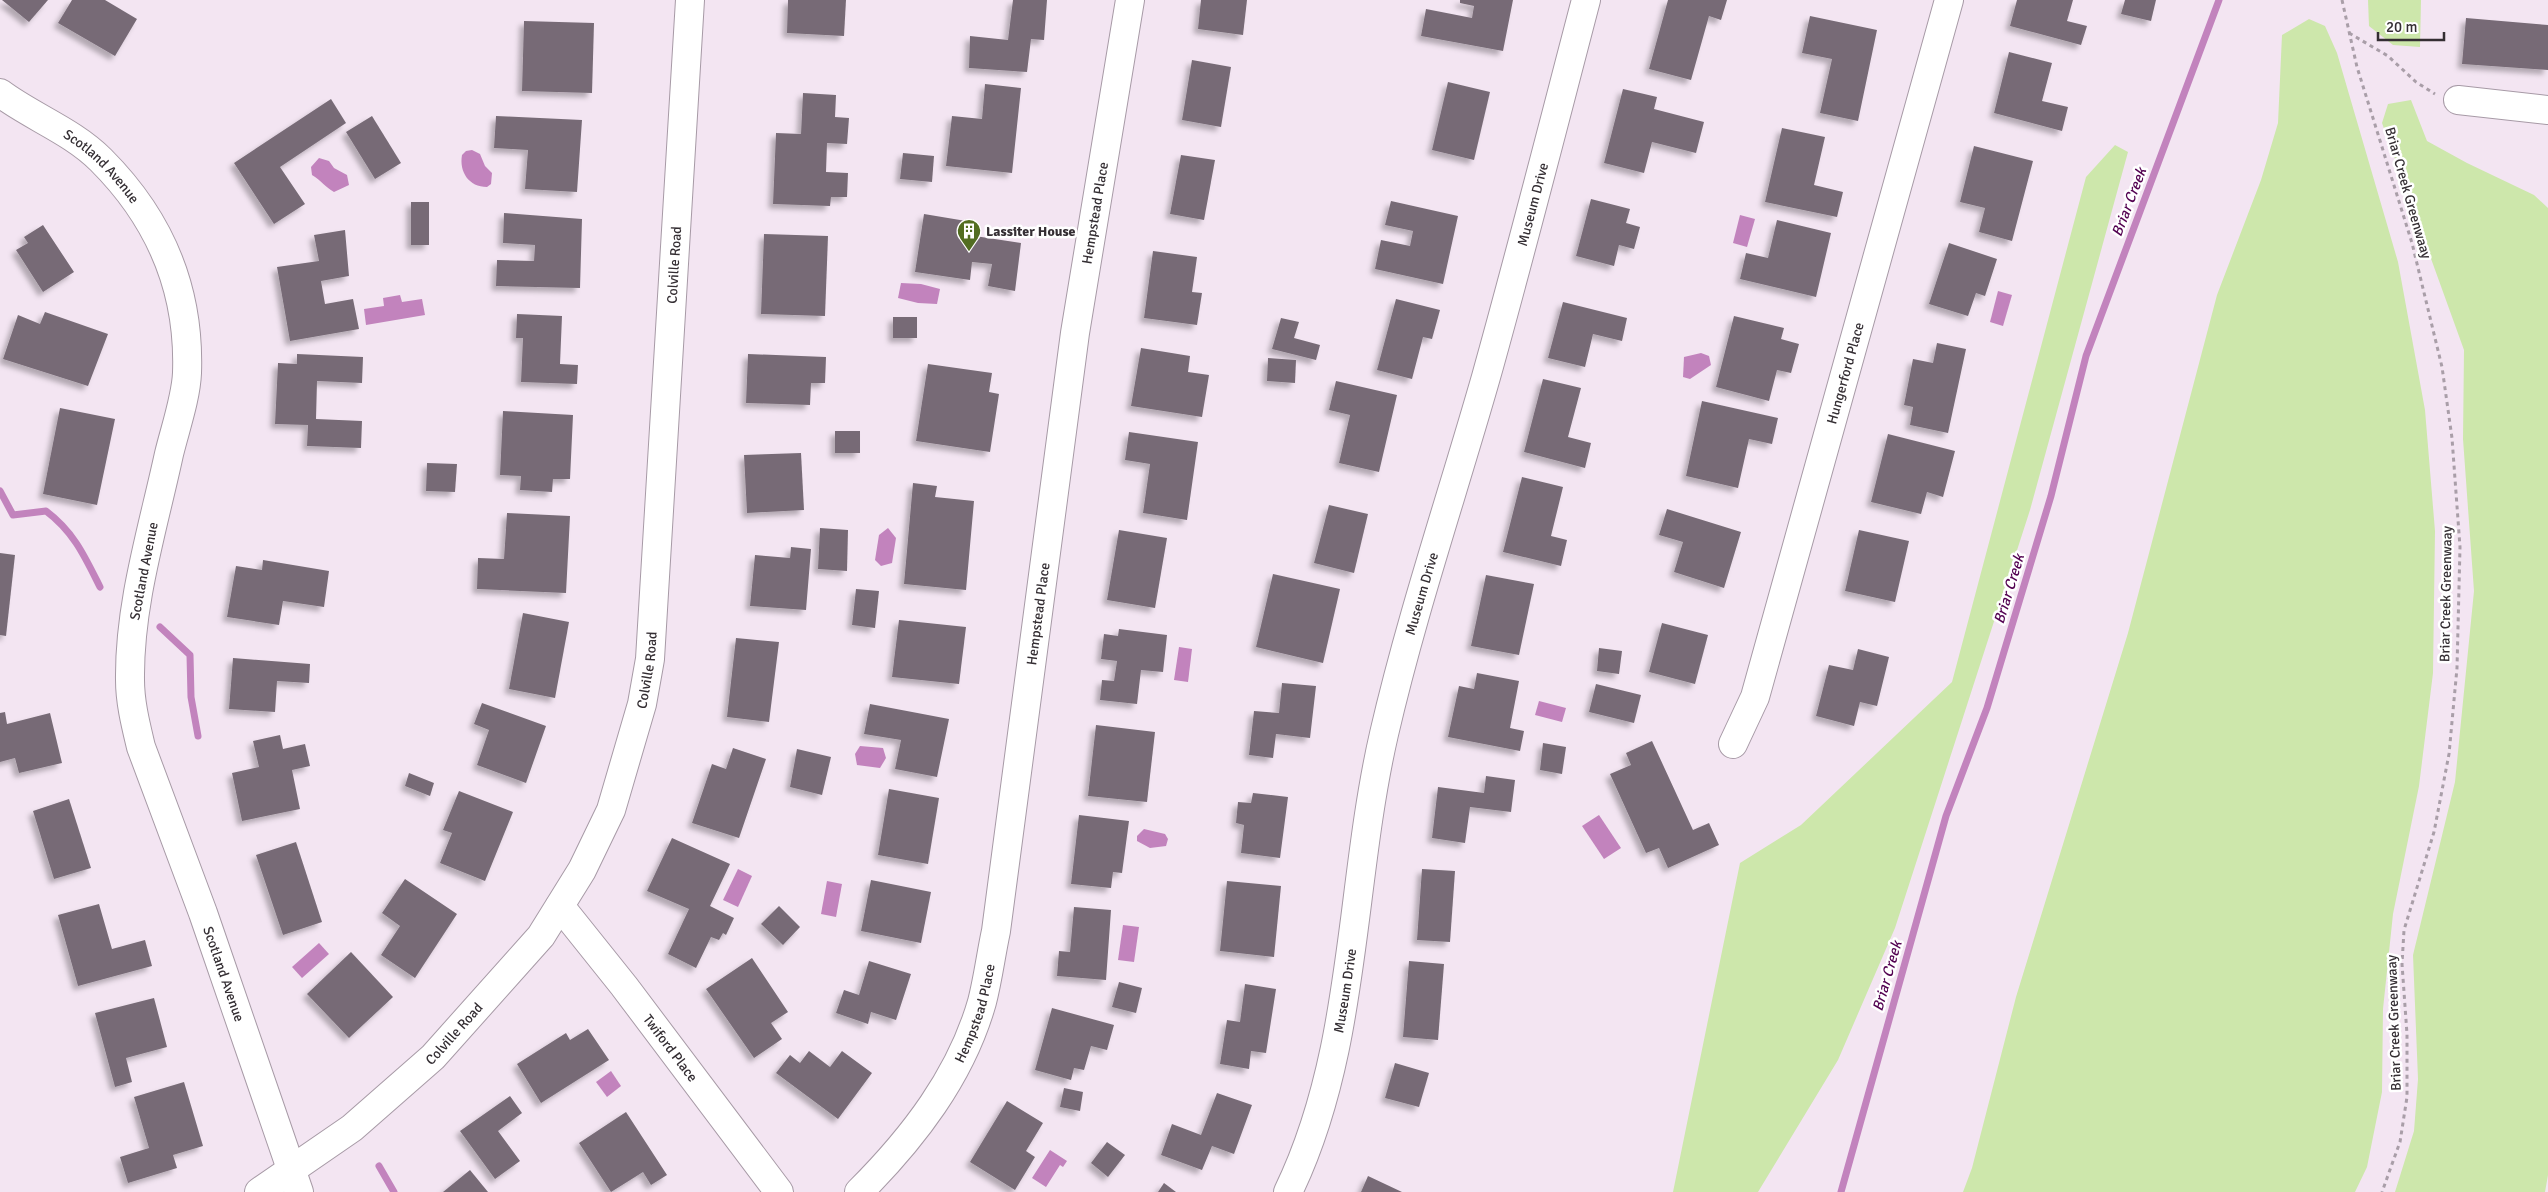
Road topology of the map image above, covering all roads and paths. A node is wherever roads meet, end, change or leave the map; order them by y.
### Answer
1 (690, 0) edge
2 (1130, 0) edge
3 (1586, 0) edge
4 (2342, 0) edge
5 (1945, 1) edge
6 (2348, 32) junction
7 (0, 93) edge
8 (2458, 100) joint
9 (2548, 110) edge
10 (1733, 744) dead end
11 (560, 906) junction
12 (295, 1181) edge
13 (260, 1192) edge
14 (779, 1192) edge
15 (859, 1192) edge
16 (1288, 1192) edge
17 (2382, 1192) edge

1 - 11 street, Colville Road
2 - 15 street, Hempstead Place
3 - 16 street, Museum Drive
4 - 6 path, Briar Creek Greenwaay
5 - 10 street, Hungerford Place
6 - 8 path
6 - 17 path, Briar Creek Greenwaay
7 - 12 street, Scotland Avenue
8 - 9 street
11 - 12 street, Colville Road
11 - 14 street, Twiford Place
12 - 13 street, Colville Road

